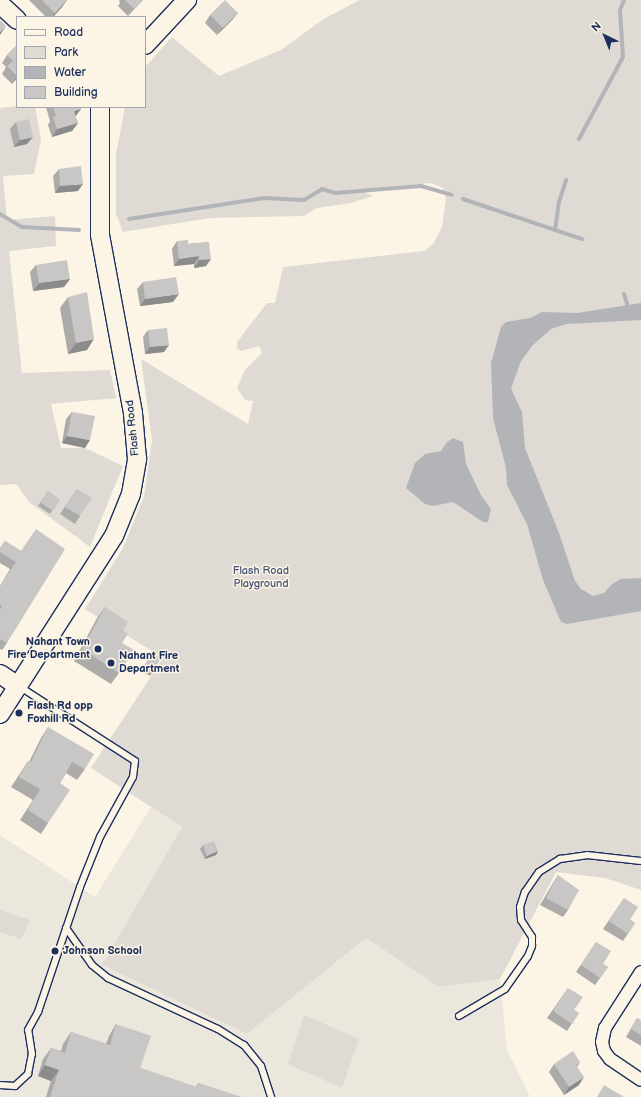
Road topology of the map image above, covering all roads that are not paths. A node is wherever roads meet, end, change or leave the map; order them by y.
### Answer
1 (187, 0) edge
2 (0, 4) edge
3 (16, 19) edge
4 (146, 44) edge
5 (100, 108) edge
6 (0, 674) edge
7 (18, 686) junction
8 (0, 714) edge
9 (641, 861) edge
10 (66, 928) junction
11 (641, 972) edge
12 (459, 1016) dead end
13 (641, 1080) edge
14 (0, 1086) edge
15 (271, 1097) edge

1 - 4 main road
2 - 3 main road
5 - 7 main road, Flash Road
6 - 7 main road
7 - 8 main road, Flash Road
7 - 10 lane
9 - 12 lane
10 - 14 lane
10 - 15 lane
11 - 13 street

